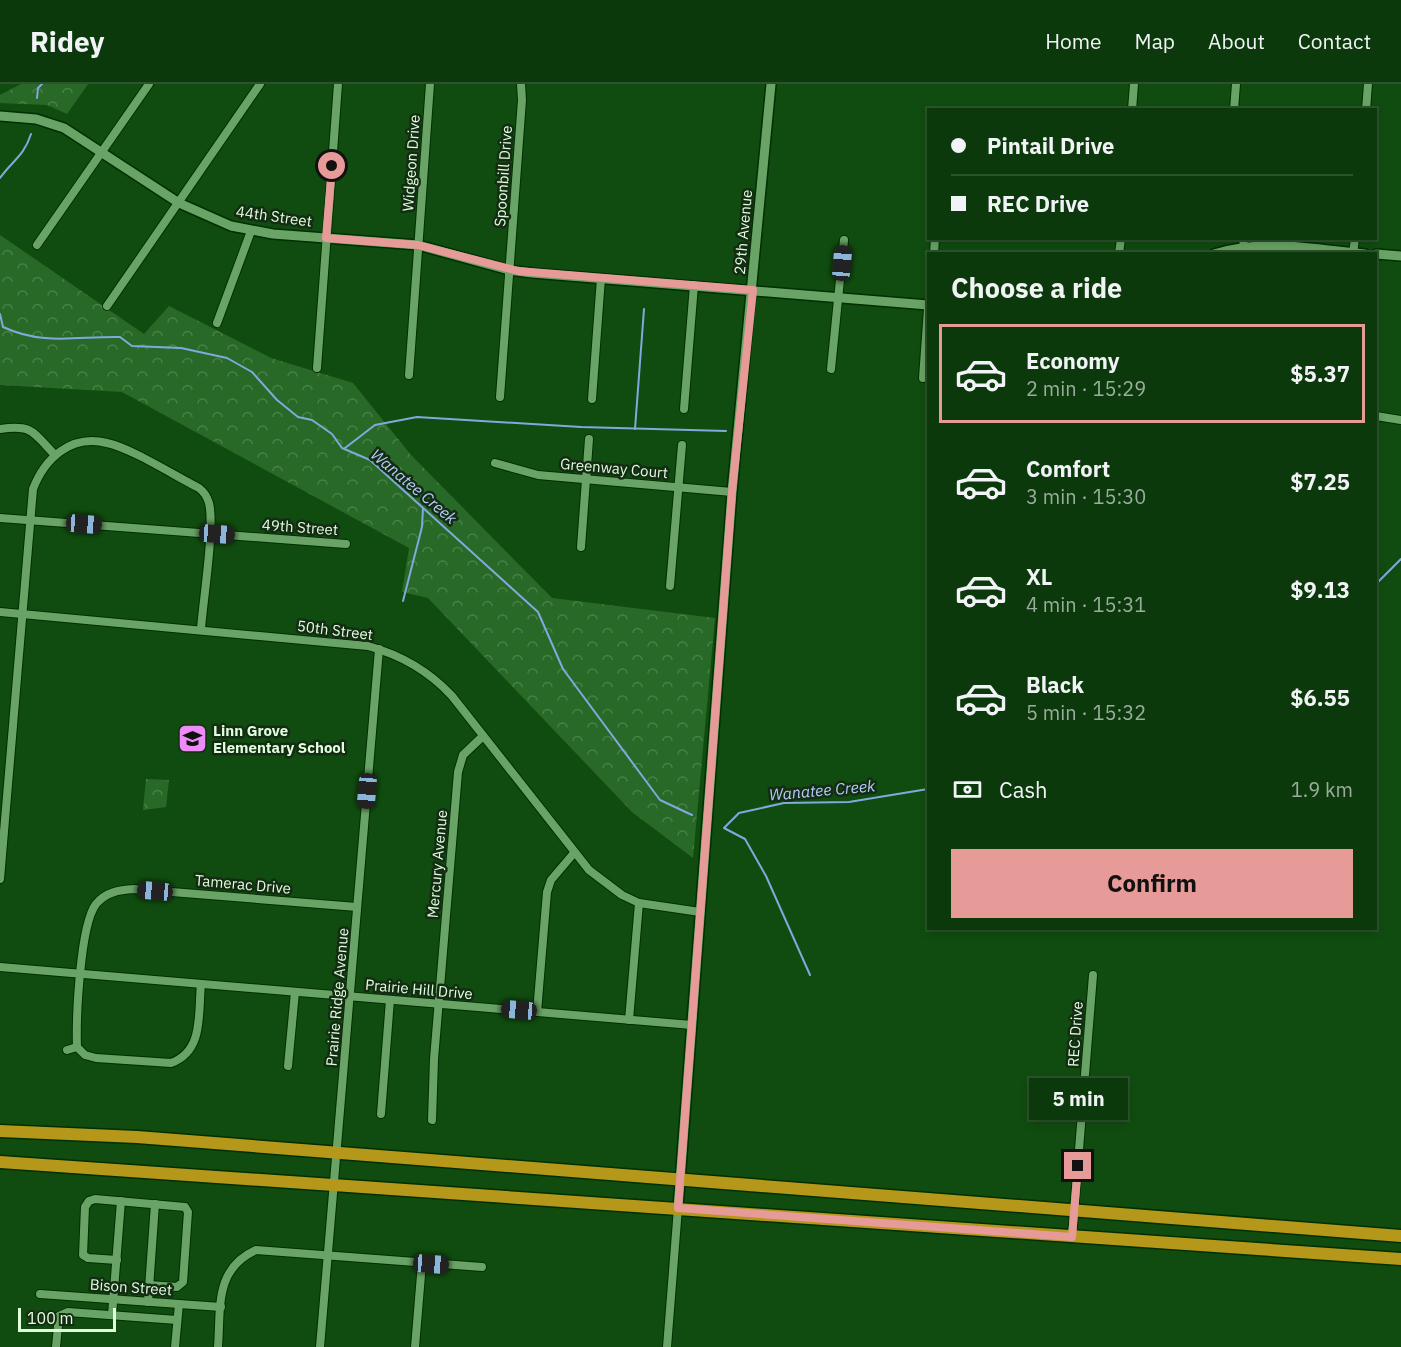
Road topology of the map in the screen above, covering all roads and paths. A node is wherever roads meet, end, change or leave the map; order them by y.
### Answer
1 (149, 84) edge
2 (260, 84) edge
3 (338, 84) edge
4 (430, 84) edge
5 (521, 84) edge
6 (771, 84) edge
7 (1134, 84) edge
8 (1236, 84) edge
9 (1368, 84) edge
10 (1132, 108) edge
11 (1234, 108) edge
12 (1366, 108) edge
13 (0, 116) edge
14 (102, 151) junction
15 (179, 203) junction
16 (251, 231) junction
17 (326, 238) junction
18 (844, 240) dead end
19 (37, 245) dead end
20 (418, 245) junction
21 (1244, 246) edge
22 (1222, 252) edge
23 (1342, 252) edge
24 (1377, 254) edge
25 (1401, 256) edge
26 (509, 270) junction
27 (601, 278) junction
28 (694, 285) junction
29 (753, 290) junction
30 (838, 297) junction
31 (107, 306) dead end
32 (927, 307) edge
33 (927, 321) edge
34 (217, 323) dead end
35 (317, 368) dead end
36 (831, 369) dead end
37 (409, 375) dead end
38 (923, 378) dead end
39 (500, 397) dead end
40 (592, 399) dead end
41 (684, 409) dead end
42 (1377, 416) edge
43 (1401, 420) edge
44 (0, 429) edge
45 (589, 439) dead end
46 (682, 445) dead end
47 (54, 454) junction
48 (495, 463) dead end
49 (586, 480) junction
50 (678, 488) junction
51 (732, 492) junction
52 (0, 518) edge
53 (30, 520) junction
54 (209, 534) junction
55 (346, 544) dead end
56 (581, 547) dead end
57 (670, 586) dead end
58 (0, 612) edge
59 (23, 614) junction
60 (201, 630) junction
61 (379, 649) junction
62 (483, 735) junction
63 (574, 853) junction
64 (0, 879) edge
65 (639, 903) junction
66 (357, 907) junction
67 (700, 912) junction
68 (0, 968) edge
69 (82, 974) junction
70 (1093, 975) dead end
71 (201, 984) junction
72 (295, 992) junction
73 (351, 997) junction
74 (390, 1000) junction
75 (439, 1004) junction
76 (537, 1012) junction
77 (629, 1020) junction
78 (692, 1025) junction
79 (77, 1047) junction
80 (67, 1050) dead end
81 (288, 1066) dead end
82 (381, 1114) dead end
83 (432, 1120) dead end
84 (0, 1131) edge
85 (337, 1153) junction
86 (0, 1161) edge
87 (680, 1179) junction
88 (334, 1186) junction
89 (122, 1201) junction
90 (155, 1204) junction
91 (678, 1208) junction
92 (1075, 1211) junction
93 (1401, 1236) edge
94 (1072, 1237) junction
95 (328, 1254) junction
96 (1401, 1259) edge
97 (117, 1260) junction
98 (422, 1263) junction
99 (482, 1267) dead end
100 (149, 1285) junction
101 (40, 1294) dead end
102 (114, 1300) junction
103 (148, 1302) junction
104 (179, 1304) junction
105 (221, 1307) junction
106 (112, 1315) junction
107 (177, 1320) junction
108 (56, 1347) edge
109 (64, 1347) edge
110 (175, 1347) edge
111 (218, 1347) edge
112 (320, 1347) edge
113 (416, 1347) edge
114 (667, 1347) edge

1 - 14 street
2 - 15 street
3 - 17 street
4 - 20 street, Widgeon Drive
5 - 26 street, Spoonbill Drive
6 - 29 street, 29th Avenue
7 - 10 street
8 - 11 street
9 - 12 street
13 - 14 street, 44th Street
14 - 15 street, 44th Street
14 - 19 street
15 - 16 street, 44th Street
15 - 31 street
16 - 17 street, 44th Street
16 - 34 street
17 - 20 street, 44th Street
17 - 35 street
18 - 30 street
20 - 26 street, 44th Street
20 - 37 street, Widgeon Drive
21 - 22 street
21 - 23 street
24 - 25 street
26 - 27 street, 44th Street
26 - 39 street, Spoonbill Drive
27 - 28 street, 44th Street
27 - 40 street
28 - 29 street, 44th Street
28 - 41 street
29 - 30 street, 44th Street
29 - 51 street, 29th Avenue
30 - 32 street, 44th Street
30 - 36 street
33 - 38 street
42 - 43 street
44 - 47 street
45 - 49 street
46 - 50 street
47 - 53 street
47 - 54 street
48 - 49 street, Greenway Court
49 - 50 street, Greenway Court
49 - 56 street
50 - 51 street, Greenway Court
50 - 57 street
51 - 67 street, 29th Avenue
52 - 53 street, 49th Street
53 - 54 street, 49th Street
53 - 59 street
54 - 55 street, 49th Street
54 - 60 street
58 - 59 street, 50th Street
59 - 60 street, 50th Street
59 - 64 street
60 - 61 street, 50th Street
61 - 62 street, 50th Street
61 - 66 street, Prairie Ridge Avenue
62 - 63 street, 50th Street
62 - 75 street, Mercury Avenue
63 - 65 street, 50th Street
63 - 76 street
65 - 67 street, 50th Street
65 - 77 street
66 - 69 street, Tamerac Drive
66 - 73 street, Prairie Ridge Avenue
67 - 78 street, 29th Avenue
68 - 69 street, Prairie Hill Drive
69 - 71 street, Prairie Hill Drive
69 - 79 street, Tamerac Drive
70 - 92 street, REC Drive
71 - 72 street, Prairie Hill Drive
71 - 79 street
72 - 73 street, Prairie Hill Drive
72 - 81 street
73 - 74 street, Prairie Hill Drive
73 - 85 street, Prairie Ridge Avenue
74 - 75 street, Prairie Hill Drive
74 - 82 street
75 - 76 street, Prairie Hill Drive
75 - 83 street, Mercury Avenue
76 - 77 street, Prairie Hill Drive
77 - 78 street, Prairie Hill Drive
78 - 87 street, 29th Avenue
79 - 80 street
84 - 85 highway
85 - 87 highway
85 - 88 street, Prairie Ridge Avenue
86 - 88 highway
87 - 91 street, 29th Avenue
87 - 92 highway
88 - 91 highway
88 - 95 street, Prairie Ridge Avenue
89 - 90 street
89 - 97 street
89 - 97 street
90 - 100 street
90 - 100 street
91 - 94 highway
91 - 114 street
92 - 93 highway
92 - 94 street, REC Drive
94 - 96 highway
95 - 98 street
95 - 105 street
95 - 112 street, Prairie Ridge Avenue
97 - 102 street
98 - 99 street
98 - 113 street
100 - 103 street
101 - 102 street, Bison Street
102 - 103 street, Bison Street
102 - 106 street
103 - 104 street, Bison Street
104 - 105 street, Bison Street
104 - 107 street
105 - 111 street
106 - 107 street
106 - 108 street
107 - 110 street
108 - 109 street

